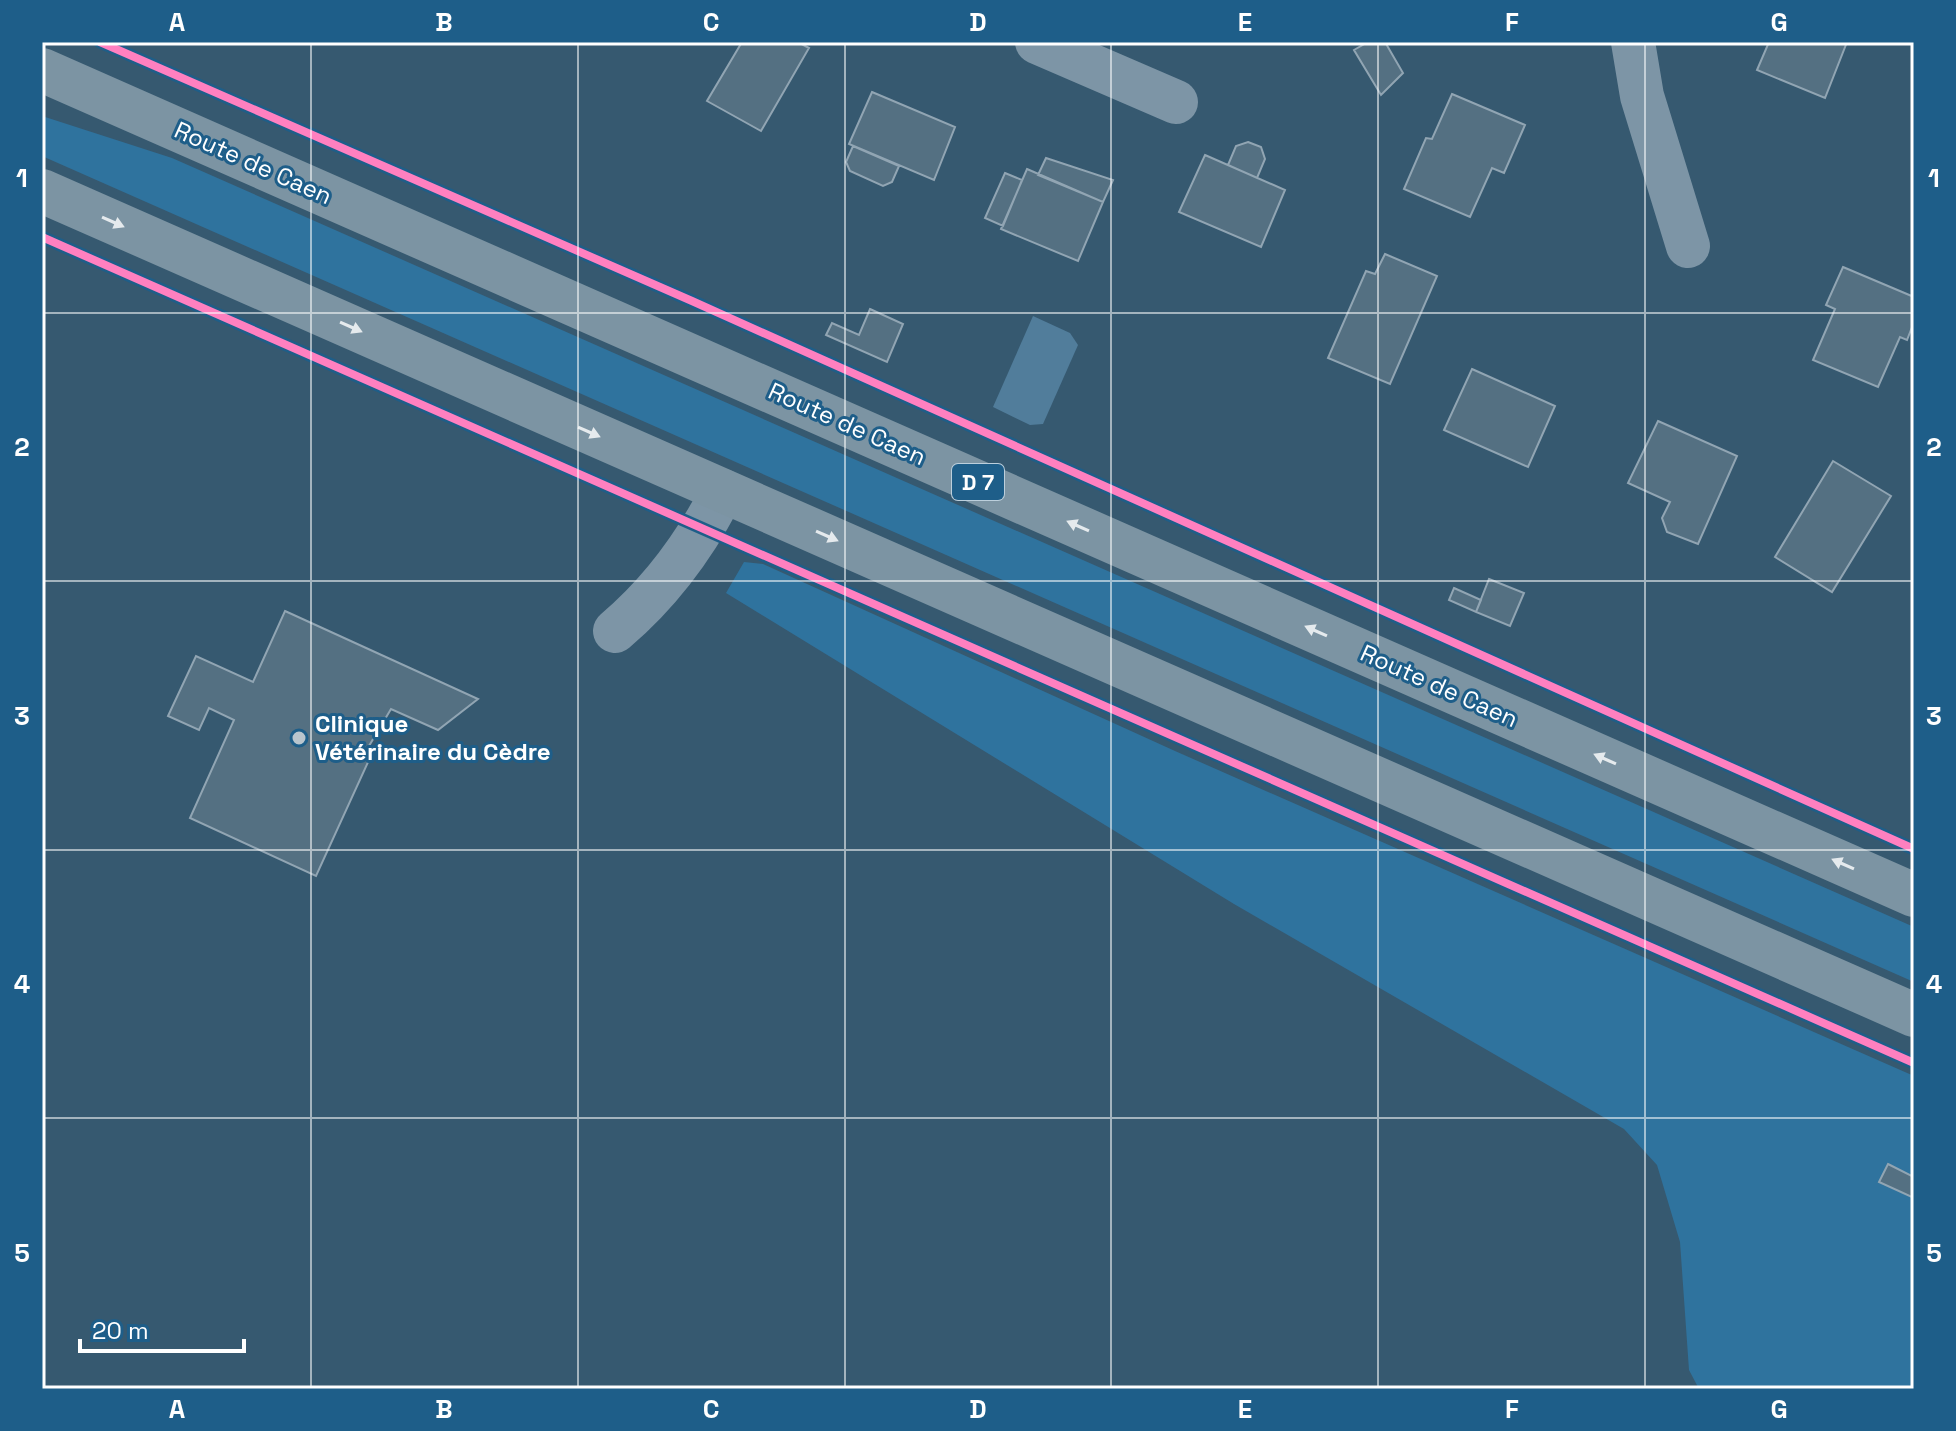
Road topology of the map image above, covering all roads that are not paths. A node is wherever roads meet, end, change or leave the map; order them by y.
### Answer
1 (1037, 42) edge
2 (1633, 42) edge
3 (42, 70) edge
4 (1176, 102) dead end
5 (42, 191) edge
6 (1688, 246) dead end
7 (723, 491) junction
8 (615, 631) dead end
9 (1914, 895) edge
10 (1914, 1015) edge

1 - 4 street
2 - 6 street
9 -> 3 main road, Route de Caen / D 7
5 -> 7 main road
7 - 8 street
7 -> 10 main road

